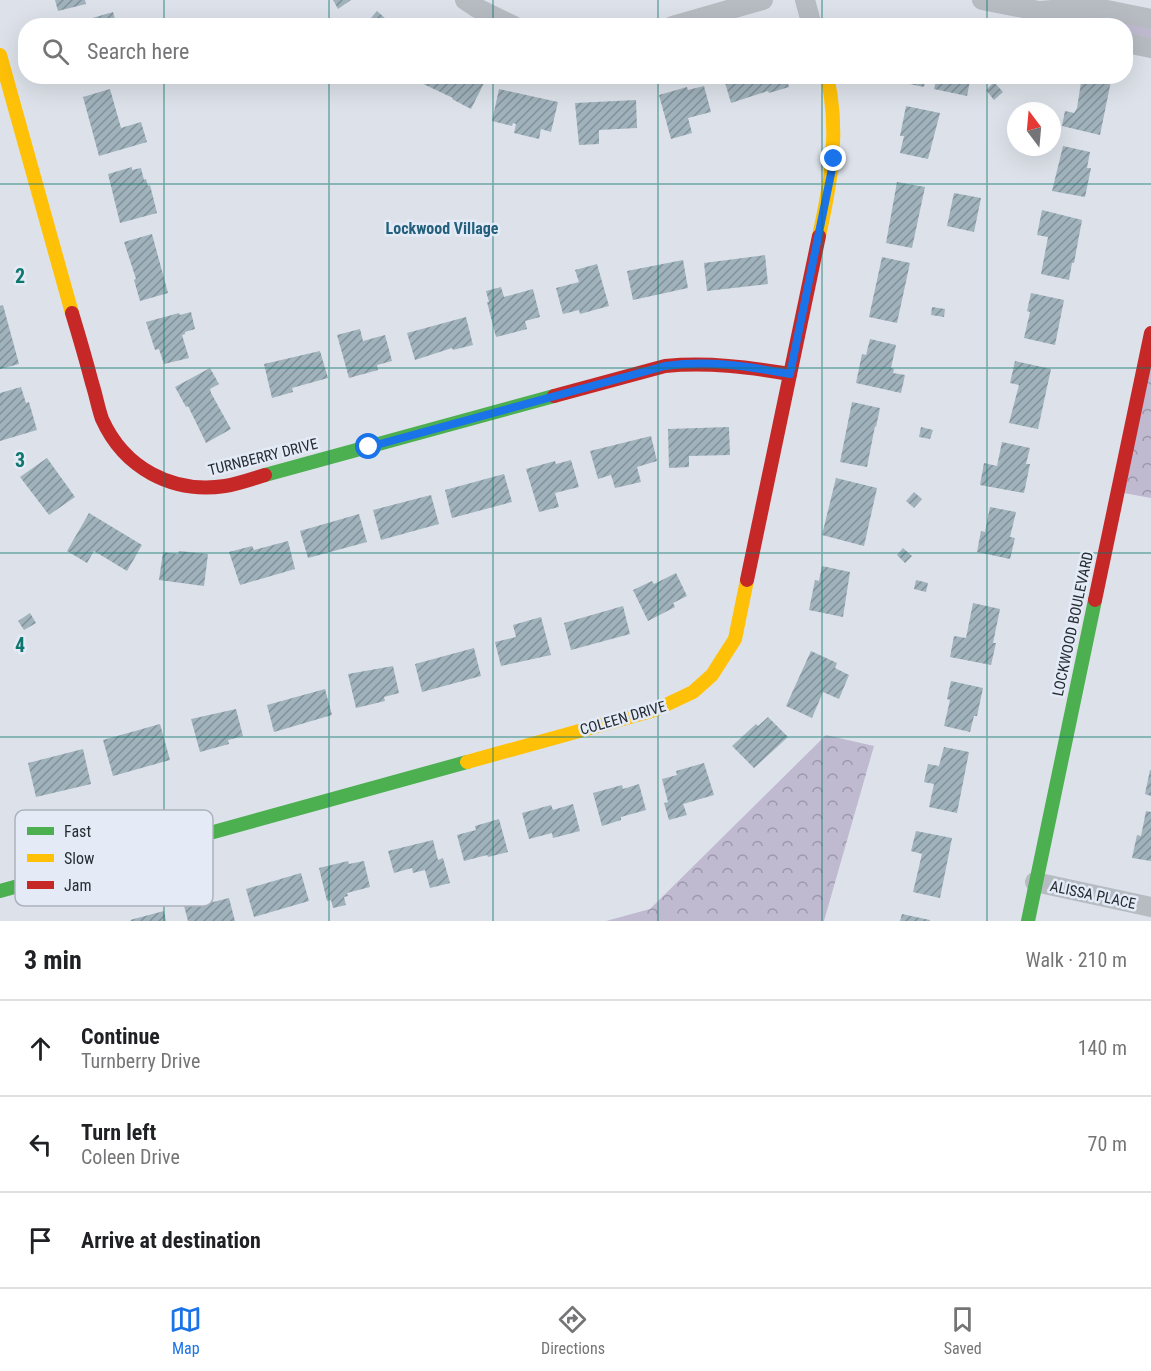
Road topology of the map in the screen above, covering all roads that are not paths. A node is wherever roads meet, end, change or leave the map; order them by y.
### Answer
1 (465, 0) edge
2 (763, 0) edge
3 (805, 0) edge
4 (982, 0) edge
5 (1039, 11) junction
6 (498, 18) edge
7 (700, 18) edge
8 (810, 18) edge
9 (1052, 18) edge
10 (1151, 19) edge
11 (1133, 45) edge
12 (1151, 48) edge
13 (0, 55) edge
14 (829, 84) edge
15 (1151, 333) edge
16 (790, 374) junction
17 (213, 832) edge
18 (1035, 882) junction
19 (15, 887) edge
20 (0, 891) edge
21 (1151, 907) edge
22 (1028, 921) edge

1 - 6 street
2 - 7 street
3 - 8 street
4 - 5 street
5 - 9 street
5 - 10 street
11 - 12 street
13 - 16 street, TURNBERRY DRIVE
14 - 16 street, COLEEN DRIVE
15 - 18 street, LOCKWOOD BOULEVARD
16 - 17 street, COLEEN DRIVE
18 - 21 street, ALISSA PLACE
18 - 22 street, LOCKWOOD BOULEVARD
19 - 20 street, COLEEN DRIVE

